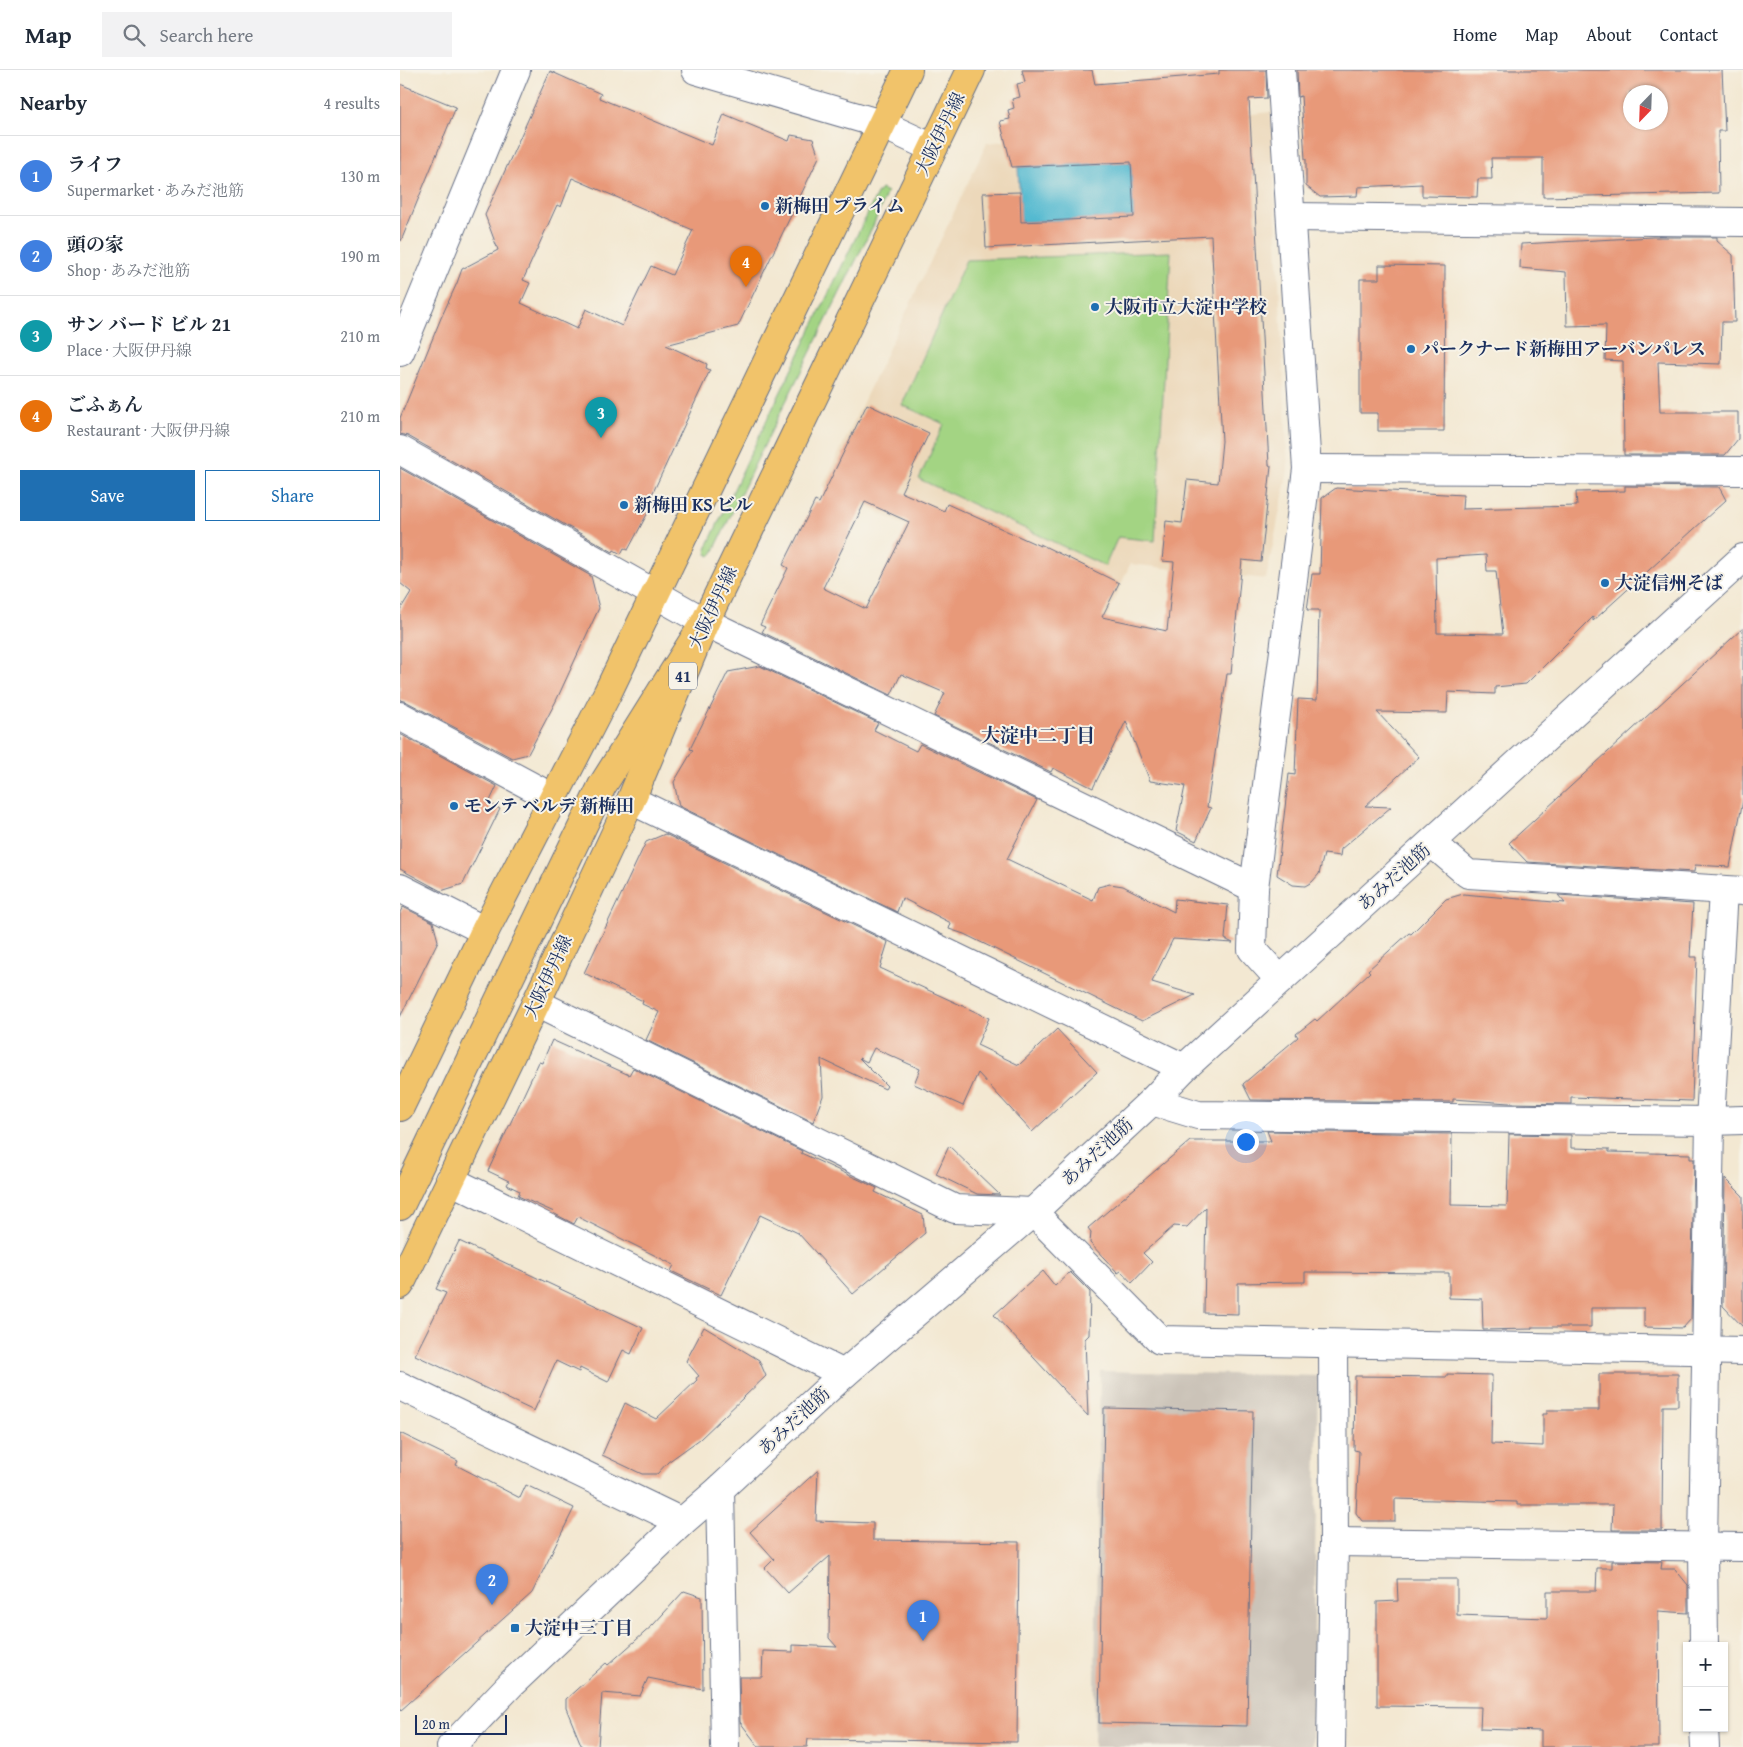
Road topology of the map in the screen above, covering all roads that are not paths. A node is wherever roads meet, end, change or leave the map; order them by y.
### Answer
1 (516, 70) edge
2 (696, 70) edge
3 (908, 70) edge
4 (971, 70) edge
5 (1281, 70) edge
6 (882, 124) junction
7 (933, 148) junction
8 (1292, 217) junction
9 (1743, 222) edge
10 (400, 352) edge
11 (400, 450) edge
12 (1307, 469) junction
13 (1743, 471) edge
14 (1743, 558) edge
15 (655, 594) junction
16 (705, 622) junction
17 (400, 716) edge
18 (553, 798) junction
19 (631, 800) junction
20 (1432, 843) junction
21 (400, 888) edge
22 (1254, 888) junction
23 (1733, 890) edge
24 (485, 931) junction
25 (1280, 980) junction
26 (536, 1003) junction
27 (1184, 1068) junction
28 (1152, 1101) junction
29 (400, 1107) edge
30 (1743, 1120) edge
31 (1710, 1121) junction
32 (450, 1180) junction
33 (400, 1206) edge
34 (1033, 1212) junction
35 (400, 1285) edge
36 (1333, 1344) junction
37 (1743, 1351) edge
38 (1706, 1352) junction
39 (844, 1374) junction
40 (400, 1386) edge
41 (720, 1489) junction
42 (682, 1522) junction
43 (1334, 1542) junction
44 (1703, 1546) junction
45 (1743, 1547) edge
46 (1704, 1642) edge
47 (1704, 1732) edge
48 (452, 1747) edge
49 (725, 1747) edge
50 (1332, 1747) edge
51 (1705, 1747) edge

1 - 10 street
2 - 6 street
3 - 6 main road
4 - 7 main road, 大阪伊丹線 / 41
5 - 8 street
6 - 7 street
6 - 15 main road
7 - 16 main road, 大阪伊丹線 / 41
8 - 9 street
8 - 12 street
11 - 15 street
12 - 13 street
12 - 22 street
14 - 20 street, あみだ池筋
15 - 16 street
15 - 18 main road
16 - 19 main road, 大阪伊丹線 / 41
16 - 22 street
16 - 33 main road
17 - 18 street
18 - 24 main road
19 - 26 main road, 大阪伊丹線 / 41
19 - 27 street
20 - 23 street
20 - 25 street, あみだ池筋
21 - 24 street
22 - 25 street
23 - 31 street
24 - 29 main road
25 - 27 street, あみだ池筋
26 - 32 main road, 大阪伊丹線 / 41
26 - 34 street
27 - 28 street, あみだ池筋
28 - 31 street
28 - 34 street, あみだ池筋
30 - 31 street
31 - 38 street
32 - 35 main road, 大阪伊丹線 / 41
32 - 39 street
34 - 36 street
34 - 39 street, あみだ池筋
36 - 38 street
36 - 43 street
37 - 38 street
38 - 44 street
39 - 41 street, あみだ池筋
40 - 42 street
41 - 42 street, あみだ池筋
41 - 49 street
42 - 48 street, あみだ池筋
43 - 44 street
43 - 50 street
44 - 45 street
44 - 46 street
47 - 51 street

